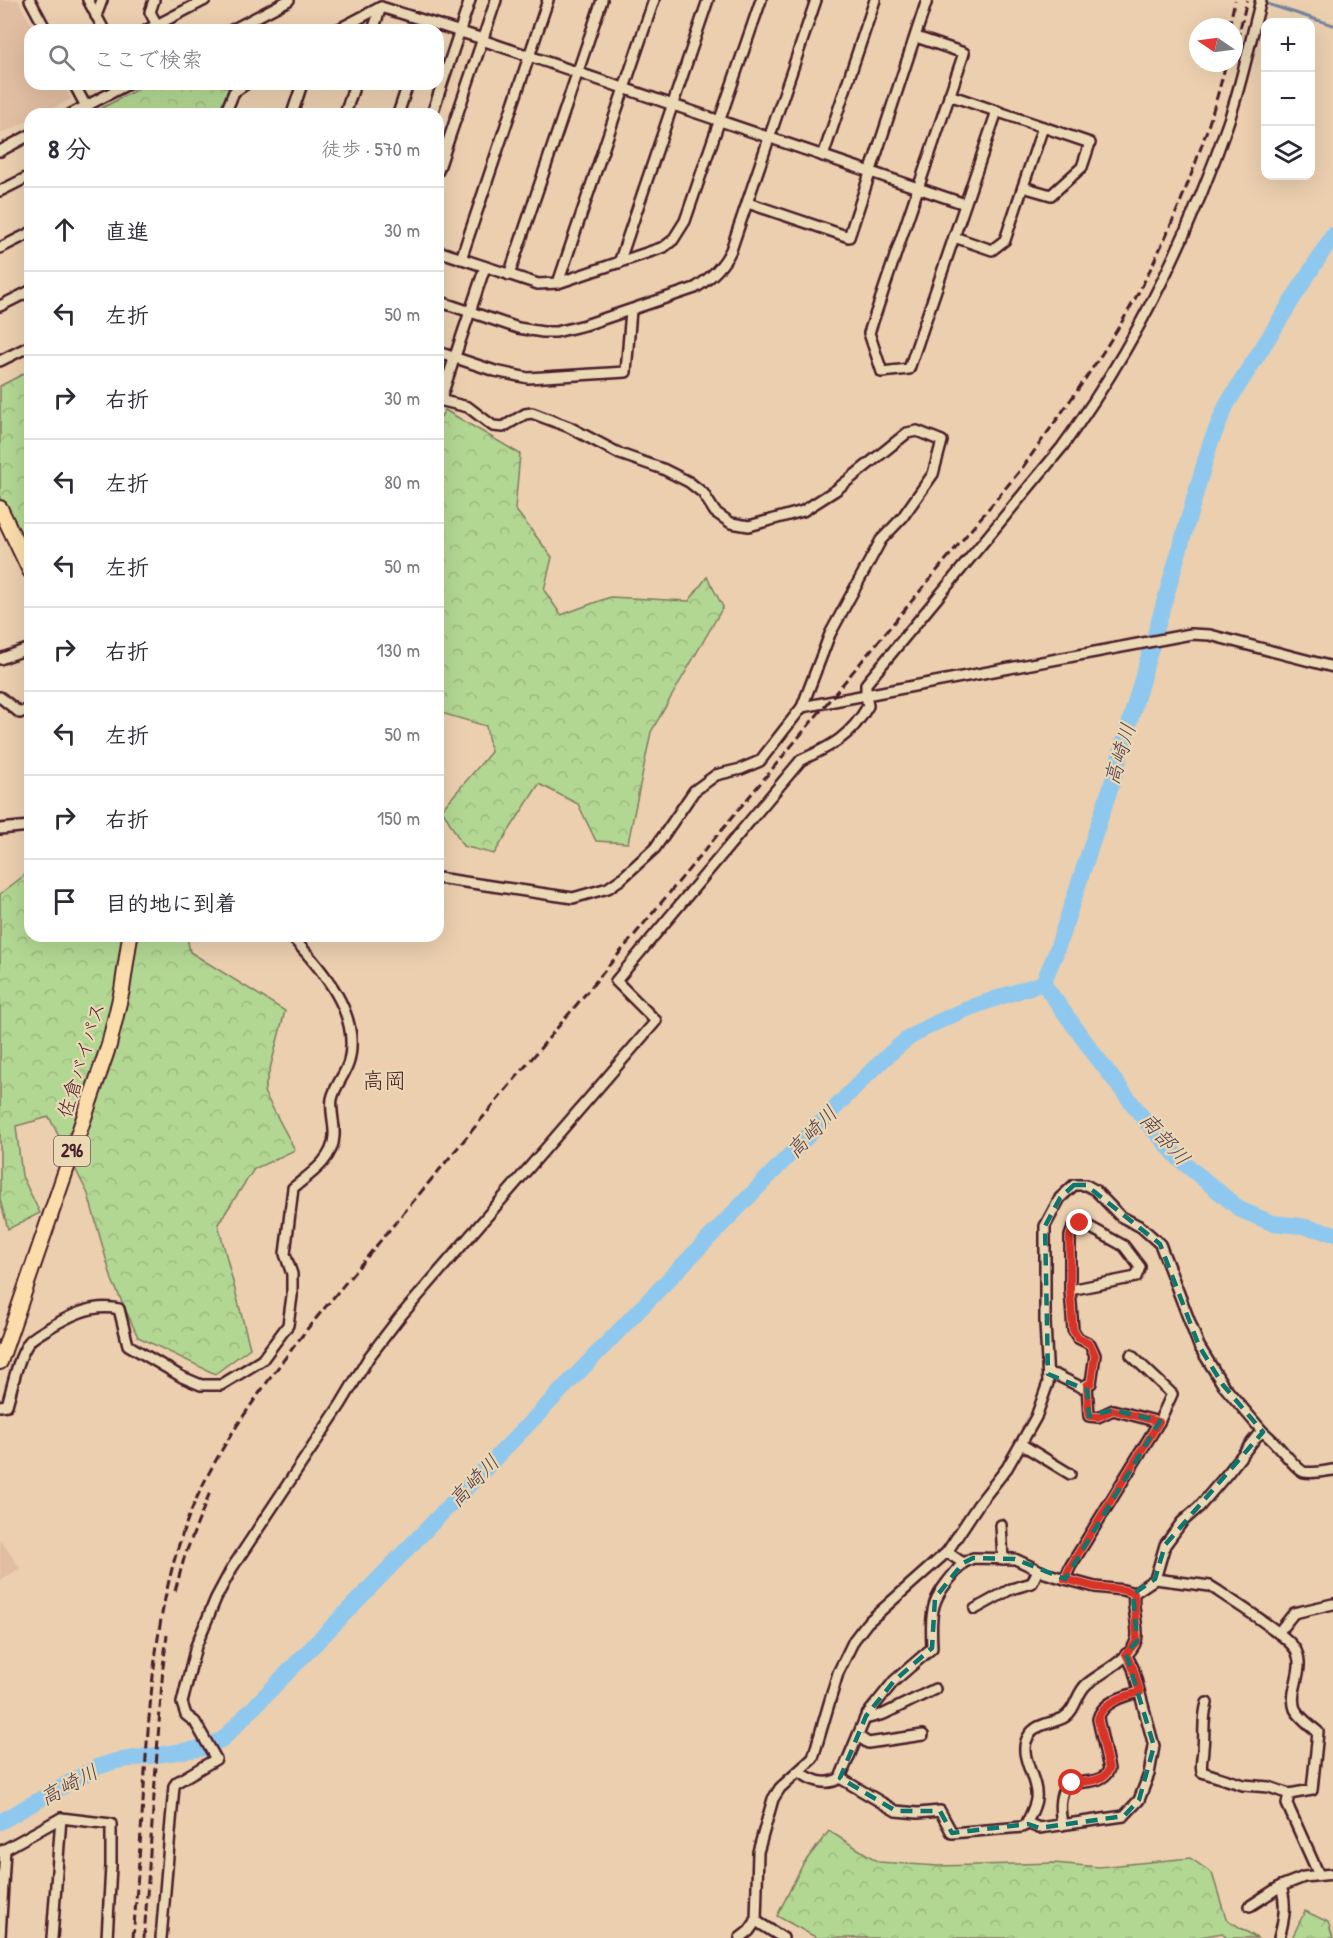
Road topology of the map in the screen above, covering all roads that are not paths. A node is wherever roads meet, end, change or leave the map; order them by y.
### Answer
1 (30, 0) edge
2 (88, 0) edge
3 (102, 0) edge
4 (154, 0) edge
5 (205, 0) edge
6 (289, 0) edge
7 (470, 0) edge
8 (496, 0) edge
9 (548, 0) edge
10 (602, 0) edge
11 (654, 0) edge
12 (708, 0) edge
13 (761, 0) edge
14 (816, 0) edge
15 (875, 0) edge
16 (927, 0) edge
17 (1260, 0) edge
18 (381, 7) junction
19 (96, 16) junction
20 (43, 24) edge
21 (101, 24) edge
22 (156, 24) edge
23 (159, 24) edge
24 (243, 24) edge
25 (349, 24) edge
26 (375, 24) edge
27 (421, 24) edge
28 (444, 26) edge
29 (460, 32) junction
30 (916, 37) junction
31 (482, 40) junction
32 (529, 56) junction
33 (578, 73) junction
34 (444, 79) edge
35 (624, 88) junction
36 (77, 90) edge
37 (119, 90) edge
38 (237, 90) edge
39 (300, 90) edge
40 (353, 90) edge
41 (406, 90) edge
42 (440, 90) edge
43 (950, 95) junction
44 (672, 105) junction
45 (87, 108) edge
46 (91, 108) edge
47 (227, 108) edge
48 (294, 108) edge
49 (347, 108) edge
50 (400, 108) edge
51 (434, 108) edge
52 (996, 111) junction
53 (720, 121) junction
54 (1043, 127) junction
55 (24, 138) edge
56 (770, 138) junction
57 (0, 151) edge
58 (444, 153) edge
59 (823, 156) junction
60 (871, 172) junction
61 (24, 179) edge
62 (918, 188) junction
63 (1023, 188) junction
64 (0, 191) edge
65 (747, 203) junction
66 (965, 204) junction
67 (24, 236) edge
68 (954, 237) junction
69 (0, 248) edge
70 (444, 253) edge
71 (461, 258) junction
72 (619, 263) junction
73 (486, 267) junction
74 (509, 275) junction
75 (558, 283) junction
76 (24, 294) edge
77 (444, 303) edge
78 (0, 306) edge
79 (631, 310) junction
80 (470, 312) junction
81 (24, 349) edge
82 (444, 354) edge
83 (455, 357) junction
84 (0, 361) edge
85 (444, 389) edge
86 (444, 405) edge
87 (0, 508) edge
88 (24, 559) edge
89 (24, 650) edge
90 (0, 659) edge
91 (1333, 667) edge
92 (866, 695) junction
93 (0, 697) edge
94 (802, 707) junction
95 (24, 711) edge
96 (24, 827) edge
97 (0, 829) edge
98 (444, 879) edge
99 (129, 942) edge
100 (296, 942) edge
101 (1070, 1290) junction
102 (1131, 1355) dead end
103 (0, 1362) edge
104 (1048, 1374) junction
105 (1087, 1385) junction
106 (0, 1406) edge
107 (1159, 1422) junction
108 (1263, 1432) junction
109 (1021, 1444) junction
110 (1333, 1470) edge
111 (1070, 1474) dead end
112 (1000, 1525) dead end
113 (947, 1552) junction
114 (1003, 1559) junction
115 (963, 1563) junction
116 (1038, 1570) junction
117 (1155, 1578) junction
118 (1065, 1579) junction
119 (1134, 1593) junction
120 (1333, 1604) edge
121 (975, 1609) dead end
122 (1278, 1633) junction
123 (1126, 1654) junction
124 (935, 1689) dead end
125 (1140, 1692) junction
126 (1207, 1703) dead end
127 (865, 1719) junction
128 (858, 1736) junction
129 (923, 1736) dead end
130 (799, 1771) junction
131 (840, 1778) junction
132 (1289, 1794) junction
133 (61, 1818) junction
134 (1027, 1823) junction
135 (1062, 1825) junction
136 (2, 1850) edge
137 (1333, 1874) edge
138 (1319, 1875) junction
139 (1281, 1886) junction
140 (1250, 1906) dead end
141 (756, 1921) junction
142 (0, 1937) edge
143 (52, 1938) edge
144 (107, 1938) edge
145 (161, 1938) edge
146 (740, 1938) edge
147 (783, 1938) edge
148 (1279, 1938) edge

1 - 20 street
2 - 19 street
3 - 19 street
4 - 22 street
5 - 23 street
6 - 24 street
7 - 29 street
8 - 31 street
9 - 32 street
10 - 33 street
11 - 35 street
12 - 44 street
13 - 53 street
14 - 56 street
15 - 59 street
16 - 30 street
17 - 92 street
18 - 25 street
18 - 26 street
18 - 27 street
19 - 21 street
28 - 29 street
29 - 31 street
29 - 34 street
30 - 43 street
30 - 60 street
31 - 32 street
31 - 58 street
32 - 33 street
32 - 71 street
33 - 35 street
33 - 74 street
35 - 44 street
35 - 75 street
36 - 45 street
37 - 46 street
38 - 47 street
39 - 48 street
40 - 49 street
41 - 50 street
42 - 51 street
43 - 52 street
43 - 62 street
44 - 53 street
44 - 72 street
52 - 54 street
52 - 66 street
53 - 56 street
53 - 72 street
54 - 63 street
54 - 63 street
55 - 57 street
56 - 59 street
56 - 65 street
59 - 60 street
60 - 62 street
60 - 65 street
61 - 64 street
62 - 66 street
62 - 68 street
63 - 68 street
65 - 79 street
66 - 68 street
67 - 69 street
70 - 71 street
71 - 73 street
72 - 75 street
73 - 74 street
73 - 80 street
74 - 75 street
76 - 78 street
77 - 80 street
79 - 80 street
79 - 83 street
80 - 83 street
81 - 84 street
82 - 83 street
83 - 85 street
86 - 94 street
87 - 88 highway
89 - 90 street
91 - 92 street
92 - 94 street
92 - 145 street
93 - 95 street
94 - 98 street
96 - 97 street
99 - 103 highway, 佐倉バイパス / 296
100 - 106 street
101 - 101 street
101 - 105 street
102 - 107 street
104 - 105 street
104 - 108 street
104 - 109 street
105 - 107 street
107 - 118 street
108 - 110 street
108 - 117 street
109 - 111 street
109 - 113 street
112 - 114 street
113 - 115 street
113 - 130 street
114 - 115 street
114 - 116 street
115 - 127 street
116 - 118 street
116 - 121 street
117 - 119 street
117 - 122 street
118 - 119 street
119 - 123 street
120 - 122 street
122 - 132 street
123 - 125 street
123 - 134 street
124 - 127 street
125 - 135 street
125 - 135 street
126 - 132 street
127 - 128 street
128 - 129 street
128 - 131 street
130 - 131 street
130 - 141 street
131 - 134 street
132 - 138 street
133 - 136 street
133 - 143 street
133 - 144 street
134 - 135 street
136 - 142 street
137 - 138 street
138 - 139 street
139 - 140 street
139 - 148 street
141 - 146 street
141 - 147 street

